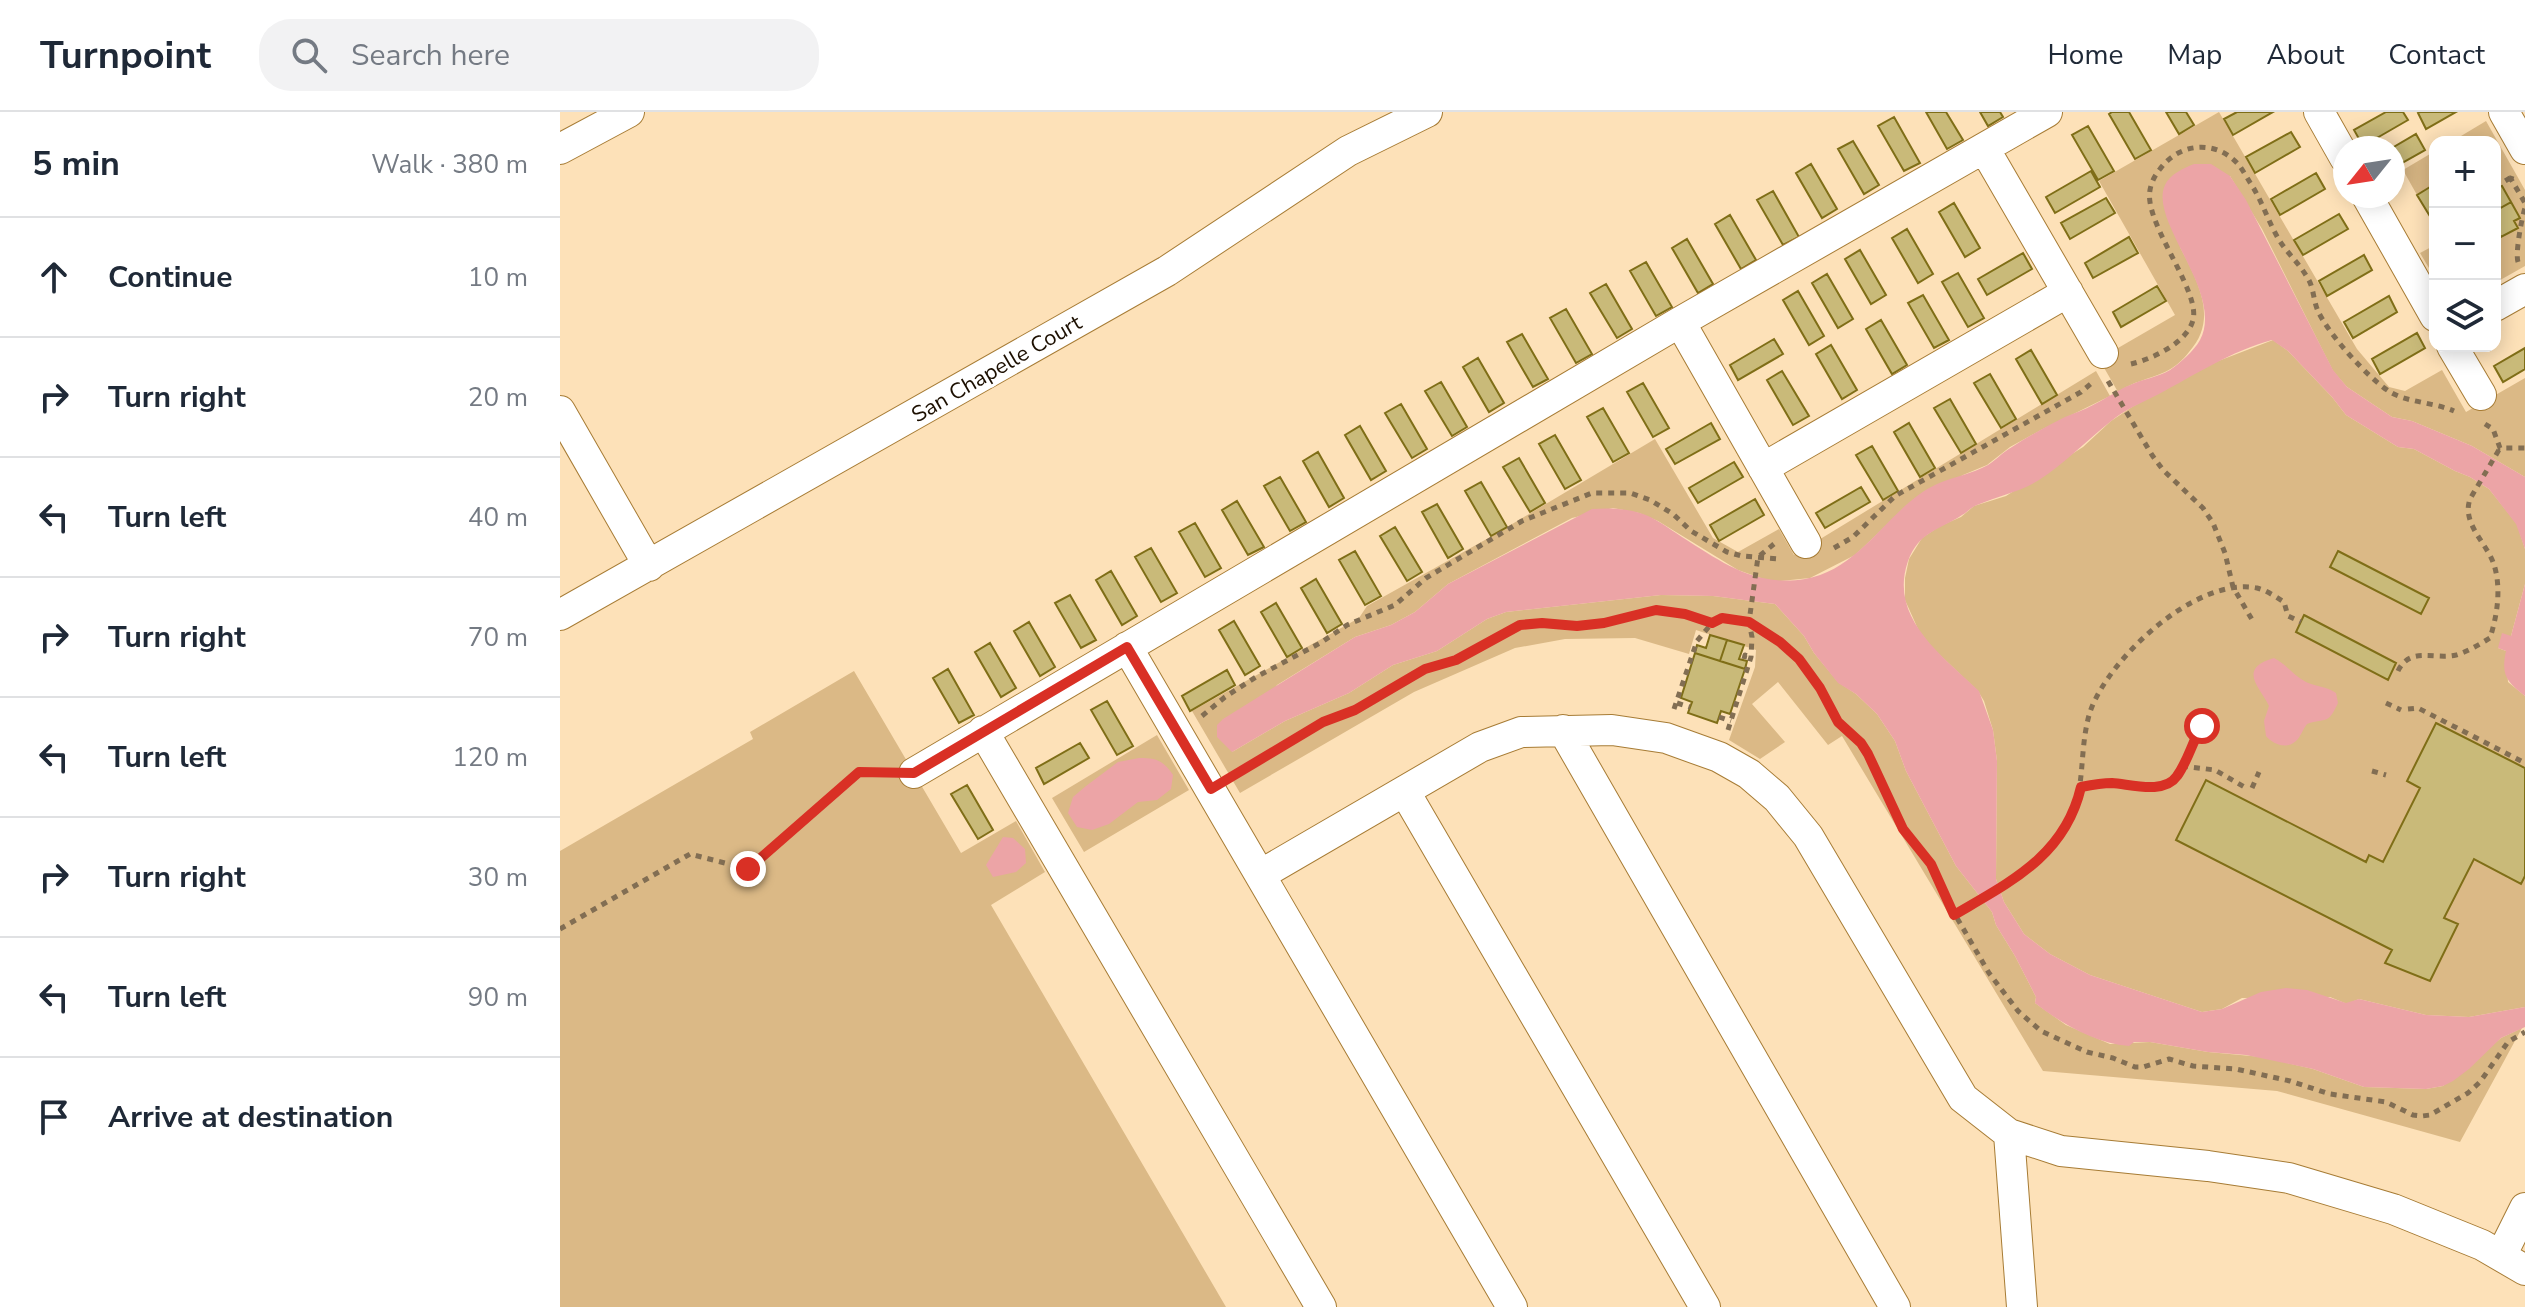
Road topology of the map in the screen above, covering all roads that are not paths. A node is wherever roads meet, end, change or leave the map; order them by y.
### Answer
1 (629, 112) edge
2 (1427, 112) edge
3 (2047, 112) edge
4 (2319, 112) edge
5 (2504, 112) edge
6 (2333, 137) edge
7 (1984, 148) junction
8 (560, 149) edge
9 (2525, 149) edge
10 (2374, 208) edge
11 (2522, 277) edge
12 (2068, 292) junction
13 (2501, 300) edge
14 (2429, 305) edge
15 (1680, 322) junction
16 (2454, 352) edge
17 (2112, 364) road end
18 (2470, 409) road end
19 (560, 411) edge
20 (1763, 468) junction
21 (1806, 552) road end
22 (649, 566) junction
23 (560, 615) edge
24 (1127, 647) junction
25 (1563, 730) junction
26 (983, 731) junction
27 (914, 773) road end
28 (1405, 792) junction
29 (1260, 875) junction
30 (2009, 1134) junction
31 (2525, 1208) edge
32 (2513, 1263) edge
33 (1321, 1307) edge
34 (1512, 1307) edge
35 (1705, 1307) edge
36 (1895, 1307) edge
37 (2022, 1307) edge

1 - 8 street
2 - 22 street, San Chapelle Court
3 - 7 street
4 - 6 street
5 - 9 street
7 - 12 street
7 - 15 street
10 - 14 street
11 - 13 street
12 - 17 street
12 - 20 street
15 - 20 street
15 - 24 street
16 - 18 street
19 - 22 street
20 - 21 street
22 - 23 street, San Chapelle Court
24 - 26 street
24 - 29 street
25 - 28 street
25 - 30 street
25 - 36 street
26 - 27 street
26 - 33 street
28 - 29 street
28 - 35 street
29 - 34 street
30 - 32 street
30 - 37 street
31 - 32 street

